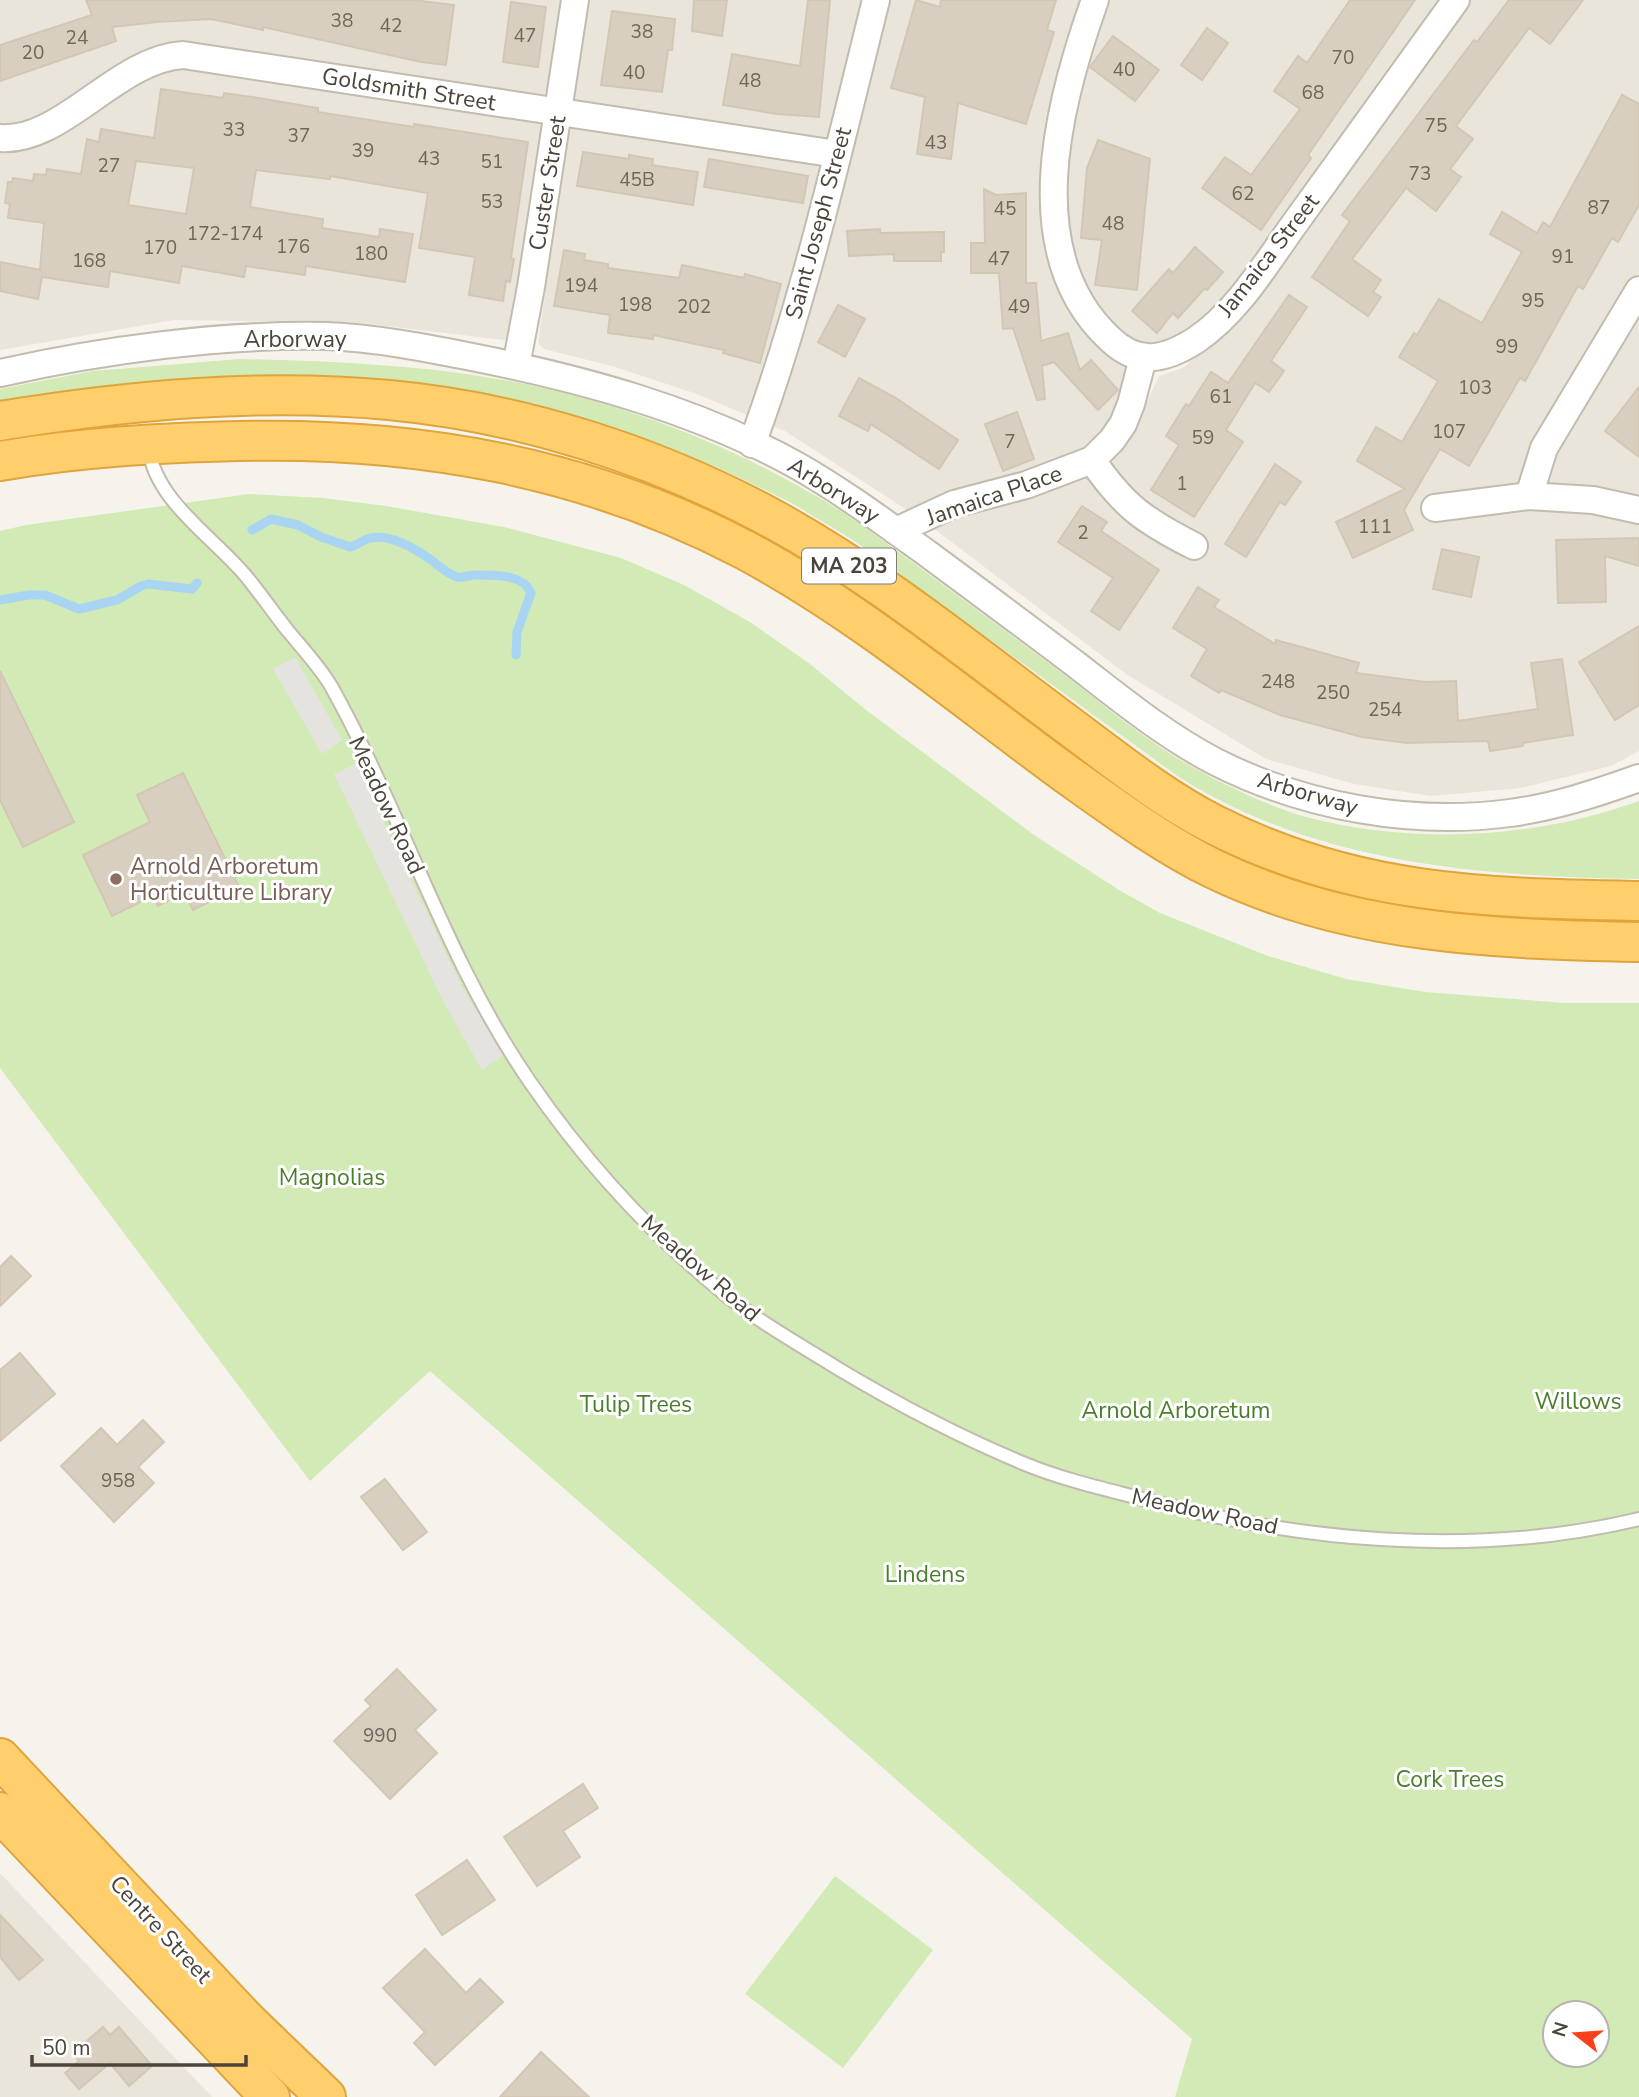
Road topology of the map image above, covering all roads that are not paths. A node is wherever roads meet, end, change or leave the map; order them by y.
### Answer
1 (575, 0) edge
2 (876, 0) edge
3 (1095, 0) edge
4 (1456, 0) edge
5 (559, 111) junction
6 (0, 138) edge
7 (837, 154) junction
8 (1639, 290) edge
9 (1143, 358) junction
10 (516, 366) junction
11 (0, 373) edge
12 (0, 421) edge
13 (149, 444) junction
14 (752, 444) junction
15 (1092, 460) junction
16 (0, 461) edge
17 (1529, 496) junction
18 (1435, 508) dead end
19 (1639, 510) edge
20 (896, 531) junction
21 (1194, 546) dead end
22 (1639, 778) edge
23 (1639, 901) edge
24 (1639, 942) edge
25 (1639, 1518) edge
26 (0, 1758) edge
27 (0, 1812) edge
28 (270, 2097) edge
29 (326, 2097) edge

1 - 5 street, Custer Street
2 - 7 street, Saint Joseph Street
3 - 9 street
4 - 9 street, Jamaica Street
5 - 6 street, Goldsmith Street
5 - 7 street, Goldsmith Street
5 - 10 street, Custer Street
7 - 14 street, Saint Joseph Street
8 - 17 street
9 - 15 street, Jamaica Place
10 - 11 street, Arborway
10 - 14 street, Arborway
12 - 23 highway, MA 203
13 - 16 highway, MA 203
13 - 24 highway, MA 203
13 - 25 lane, Meadow Road
14 - 20 street, Arborway
15 - 20 street, Jamaica Place
15 - 21 street, Jamaica Place
17 - 18 street
17 - 19 street
20 - 22 street, Arborway
26 - 29 highway, Centre Street
27 - 28 highway, Centre Street

